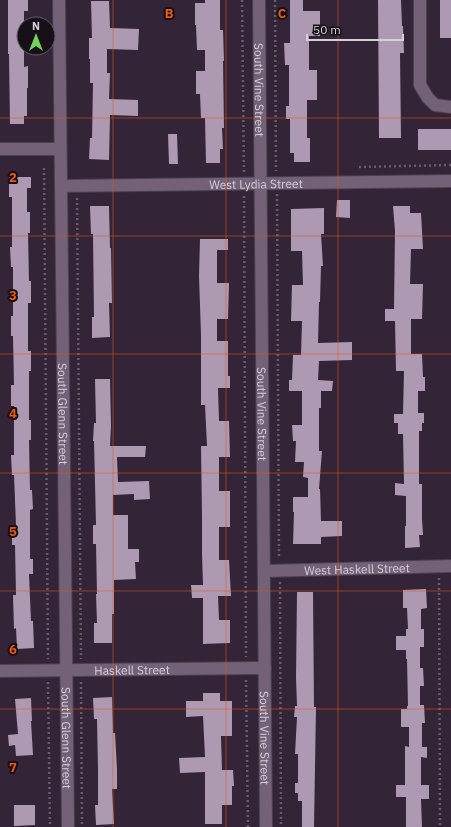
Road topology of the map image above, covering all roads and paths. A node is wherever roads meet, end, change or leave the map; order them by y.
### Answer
1 (59, 0) edge
2 (242, 0) edge
3 (259, 0) edge
4 (275, 0) edge
5 (420, 0) edge
6 (451, 107) edge
7 (0, 149) edge
8 (60, 149) junction
9 (451, 165) edge
10 (359, 167) dead end
11 (44, 168) dead end
12 (451, 181) edge
13 (244, 183) junction
14 (260, 183) junction
15 (276, 183) junction
16 (61, 186) junction
17 (77, 195) dead end
18 (451, 566) edge
19 (264, 571) junction
20 (279, 571) junction
21 (439, 578) dead end
22 (246, 668) junction
23 (265, 668) junction
24 (48, 670) junction
25 (66, 670) junction
26 (81, 670) junction
27 (0, 671) edge
28 (50, 827) edge
29 (68, 827) edge
30 (82, 827) edge
31 (248, 827) edge
32 (266, 827) edge
33 (281, 827) edge
34 (440, 827) edge

1 - 8 street, South Glenn Street
2 - 13 path
3 - 14 street, South Vine Street
4 - 15 path
5 - 6 street
7 - 8 street
8 - 16 street, South Glenn Street
9 - 10 path
11 - 24 path
12 - 15 street, West Lydia Street
13 - 14 street, West Lydia Street
13 - 16 street, West Lydia Street
13 - 22 path
14 - 15 street, West Lydia Street
14 - 19 street, South Vine Street
15 - 20 path
16 - 25 street, South Glenn Street
17 - 26 path
18 - 20 street, West Haskell Street
19 - 20 street, West Haskell Street
19 - 23 street, South Vine Street
20 - 33 path
21 - 34 path
22 - 23 street, Haskell Street
22 - 26 street, Haskell Street
22 - 31 path
23 - 32 street, South Vine Street
24 - 25 street, Haskell Street
24 - 27 street, Haskell Street
24 - 28 path
25 - 26 street, Haskell Street
25 - 29 street, South Glenn Street
26 - 30 path

